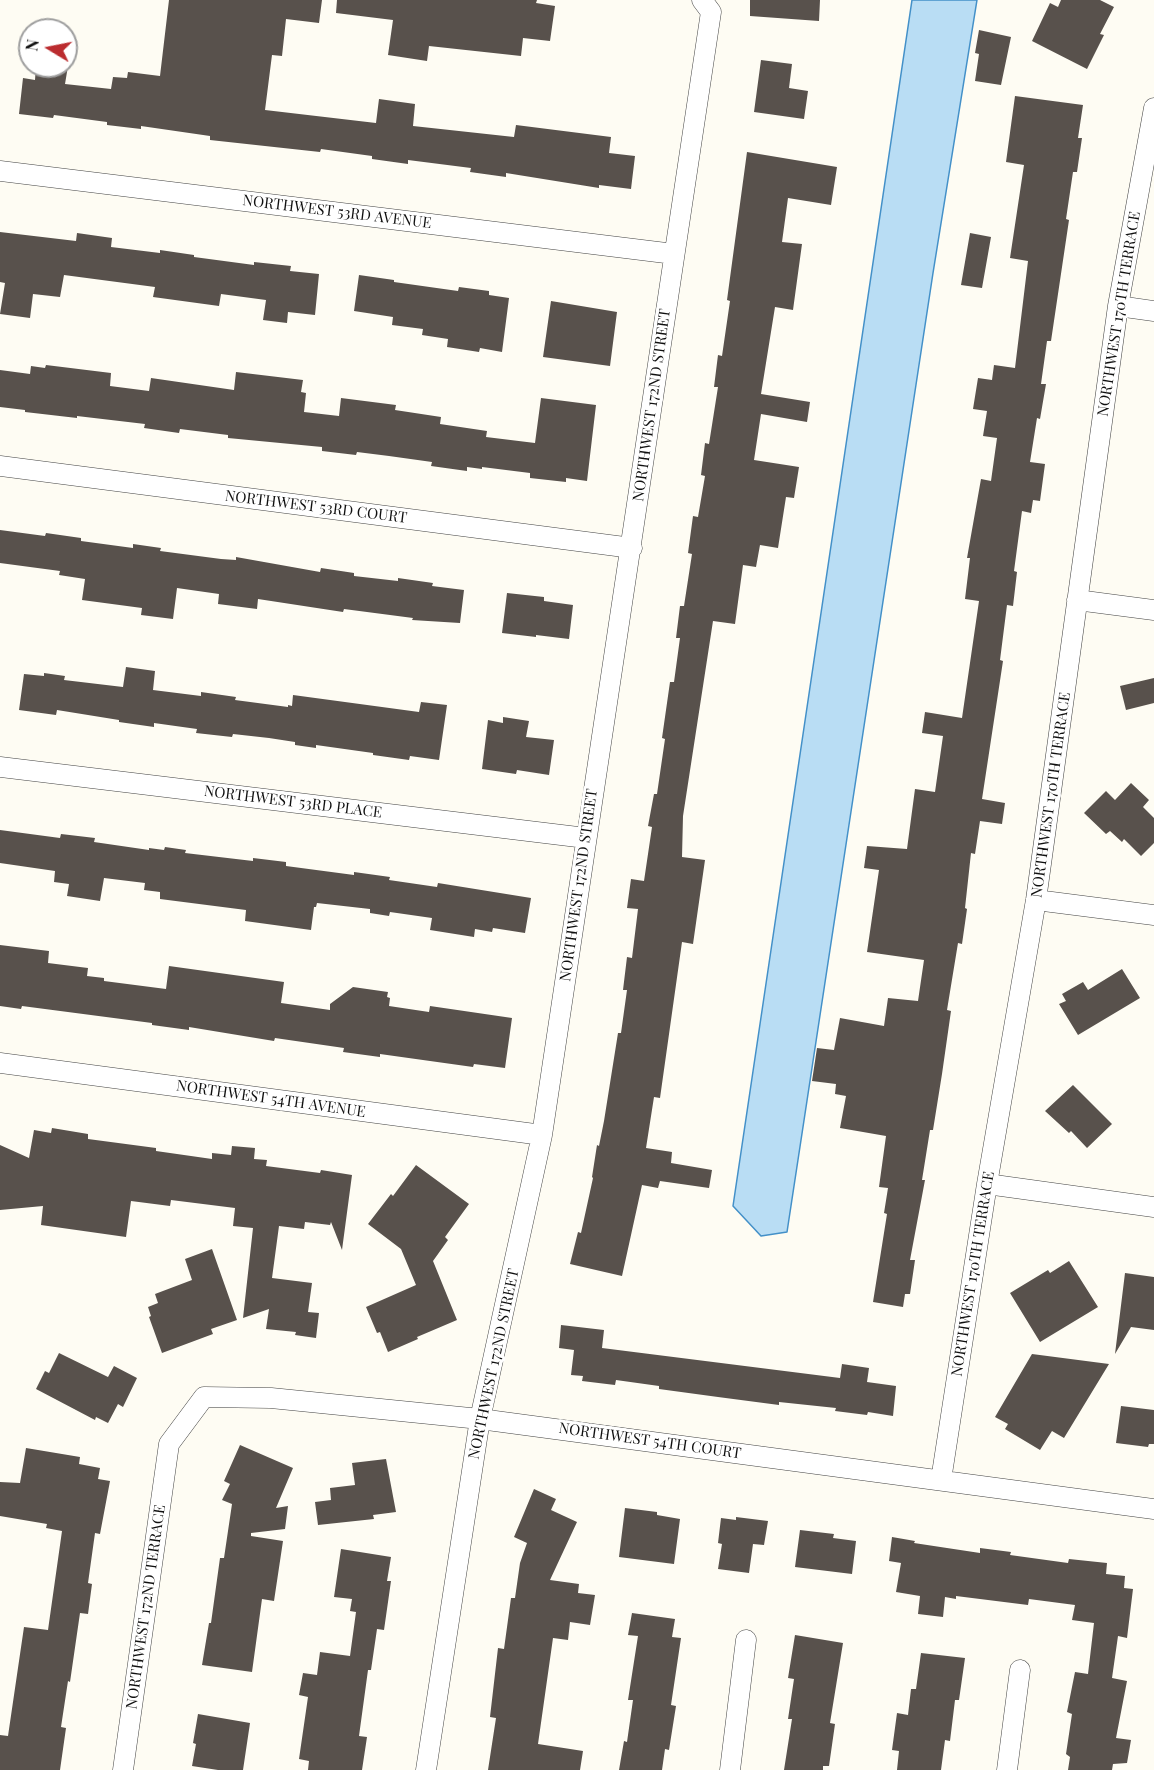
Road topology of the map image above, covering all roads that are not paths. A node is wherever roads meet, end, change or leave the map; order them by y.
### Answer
1 (702, 0) edge
2 (1154, 108) edge
3 (0, 171) edge
4 (674, 254) junction
5 (1118, 306) junction
6 (1154, 311) edge
7 (0, 466) edge
8 (632, 548) junction
9 (1077, 600) junction
10 (1154, 610) edge
11 (0, 767) edge
12 (586, 837) junction
13 (1036, 900) junction
14 (1154, 915) edge
15 (0, 1063) edge
16 (542, 1135) junction
17 (987, 1184) junction
18 (1154, 1207) edge
19 (480, 1419) junction
20 (169, 1444) joint
21 (940, 1480) junction
22 (1154, 1509) edge
23 (746, 1640) dead end
24 (1020, 1670) dead end
25 (123, 1770) edge
26 (426, 1770) edge
27 (730, 1770) edge
28 (1007, 1770) edge

1 - 4 street, NORTHWEST 172ND STREET
2 - 5 street, NORTHWEST 170TH TERRACE
3 - 4 street, NORTHWEST 53RD AVENUE
4 - 8 street, NORTHWEST 172ND STREET
5 - 6 street
5 - 9 street, NORTHWEST 170TH TERRACE
7 - 8 street, NORTHWEST 53RD COURT
8 - 12 street, NORTHWEST 172ND STREET
9 - 10 street
9 - 13 street, NORTHWEST 170TH TERRACE
11 - 12 street, NORTHWEST 53RD PLACE
12 - 16 street, NORTHWEST 172ND STREET
13 - 14 street
13 - 17 street, NORTHWEST 170TH TERRACE
15 - 16 street, NORTHWEST 54TH AVENUE
16 - 19 street, NORTHWEST 172ND STREET
17 - 18 street
17 - 21 street, NORTHWEST 170TH TERRACE
19 - 20 street, NORTHWEST 54TH COURT
19 - 21 street, NORTHWEST 54TH COURT
19 - 26 street, NORTHWEST 172ND STREET
20 - 25 street, NORTHWEST 172ND TERRACE
21 - 22 street, NORTHWEST 54TH COURT
23 - 27 street
24 - 28 street

